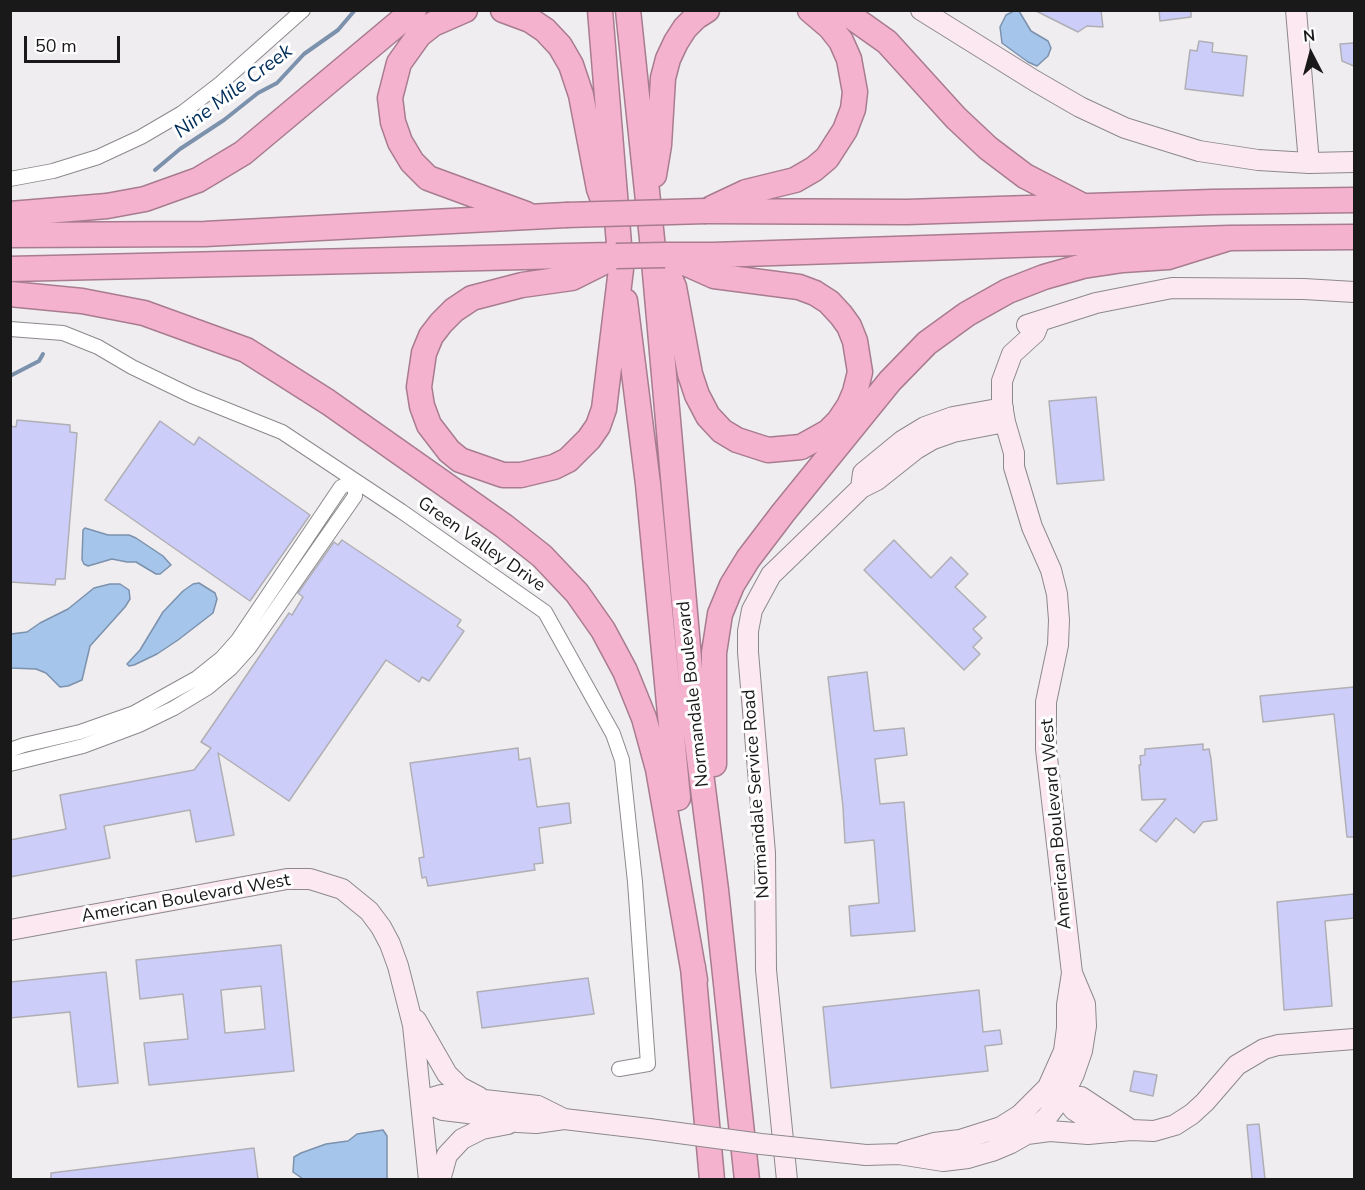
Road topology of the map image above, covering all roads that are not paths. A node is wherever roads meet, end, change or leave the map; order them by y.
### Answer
1 (303, 10) edge
2 (414, 10) edge
3 (465, 10) edge
4 (503, 10) edge
5 (600, 10) edge
6 (628, 10) edge
7 (707, 10) edge
8 (810, 10) edge
9 (842, 10) edge
10 (921, 10) edge
11 (1296, 10) edge
12 (1354, 162) edge
13 (1309, 163) junction
14 (10, 180) edge
15 (1354, 200) edge
16 (648, 207) junction
17 (1085, 207) junction
18 (706, 211) junction
19 (10, 214) edge
20 (533, 217) junction
21 (10, 235) edge
22 (1354, 237) edge
23 (1228, 238) junction
24 (659, 247) junction
25 (618, 257) junction
26 (713, 265) junction
27 (570, 267) junction
28 (10, 269) edge
29 (1354, 292) edge
30 (10, 294) edge
31 (10, 329) edge
32 (998, 416) junction
33 (355, 481) junction
34 (10, 750) edge
35 (10, 764) edge
36 (716, 890) junction
37 (10, 930) edge
38 (695, 981) junction
39 (410, 1010) junction
40 (1354, 1039) edge
41 (619, 1069) dead end
42 (1055, 1091) junction
43 (484, 1100) junction
44 (421, 1101) junction
45 (564, 1119) junction
46 (517, 1122) junction
47 (1124, 1131) junction
48 (1027, 1134) junction
49 (899, 1154) junction
50 (429, 1179) edge
51 (440, 1179) edge
52 (712, 1179) edge
53 (747, 1179) edge
54 (787, 1179) edge

1 - 14 street
2 - 19 highway
3 - 20 highway
4 - 25 highway
5 - 25 highway
6 - 16 highway, Normandale Boulevard
7 - 16 highway
8 - 18 highway
9 - 17 highway
10 - 13 street
11 - 13 street
12 - 13 street
15 - 17 highway
16 - 24 highway, Normandale Boulevard
17 - 18 highway
18 - 20 highway, bridge
20 - 21 highway
22 - 23 highway
23 - 26 highway
23 - 36 highway
24 - 25 highway, bridge
24 - 26 highway
24 - 26 highway
24 - 36 highway, Normandale Boulevard
25 - 27 highway
25 - 27 highway
25 - 38 highway, Normandale Boulevard
27 - 28 highway
29 - 32 street, American Boulevard West
30 - 38 highway
31 - 33 street, Green Valley Drive
32 - 42 street, American Boulevard West
32 - 54 street, Normandale Service Road
33 - 34 street
33 - 35 street
33 - 41 street, Green Valley Drive
36 - 53 highway, Normandale Boulevard
37 - 39 street, American Boulevard West
38 - 52 highway, Normandale Boulevard
39 - 43 street
39 - 44 street, American Boulevard West
40 - 47 street
42 - 47 street
42 - 48 street, American Boulevard West
42 - 49 street, American Boulevard West
43 - 44 street, American Boulevard West
43 - 45 street, American Boulevard West
44 - 46 street, American Boulevard West
44 - 50 street
45 - 46 street, American Boulevard West
45 - 49 street, American Boulevard West, bridge
46 - 51 street
47 - 48 street
48 - 49 street, American Boulevard West

